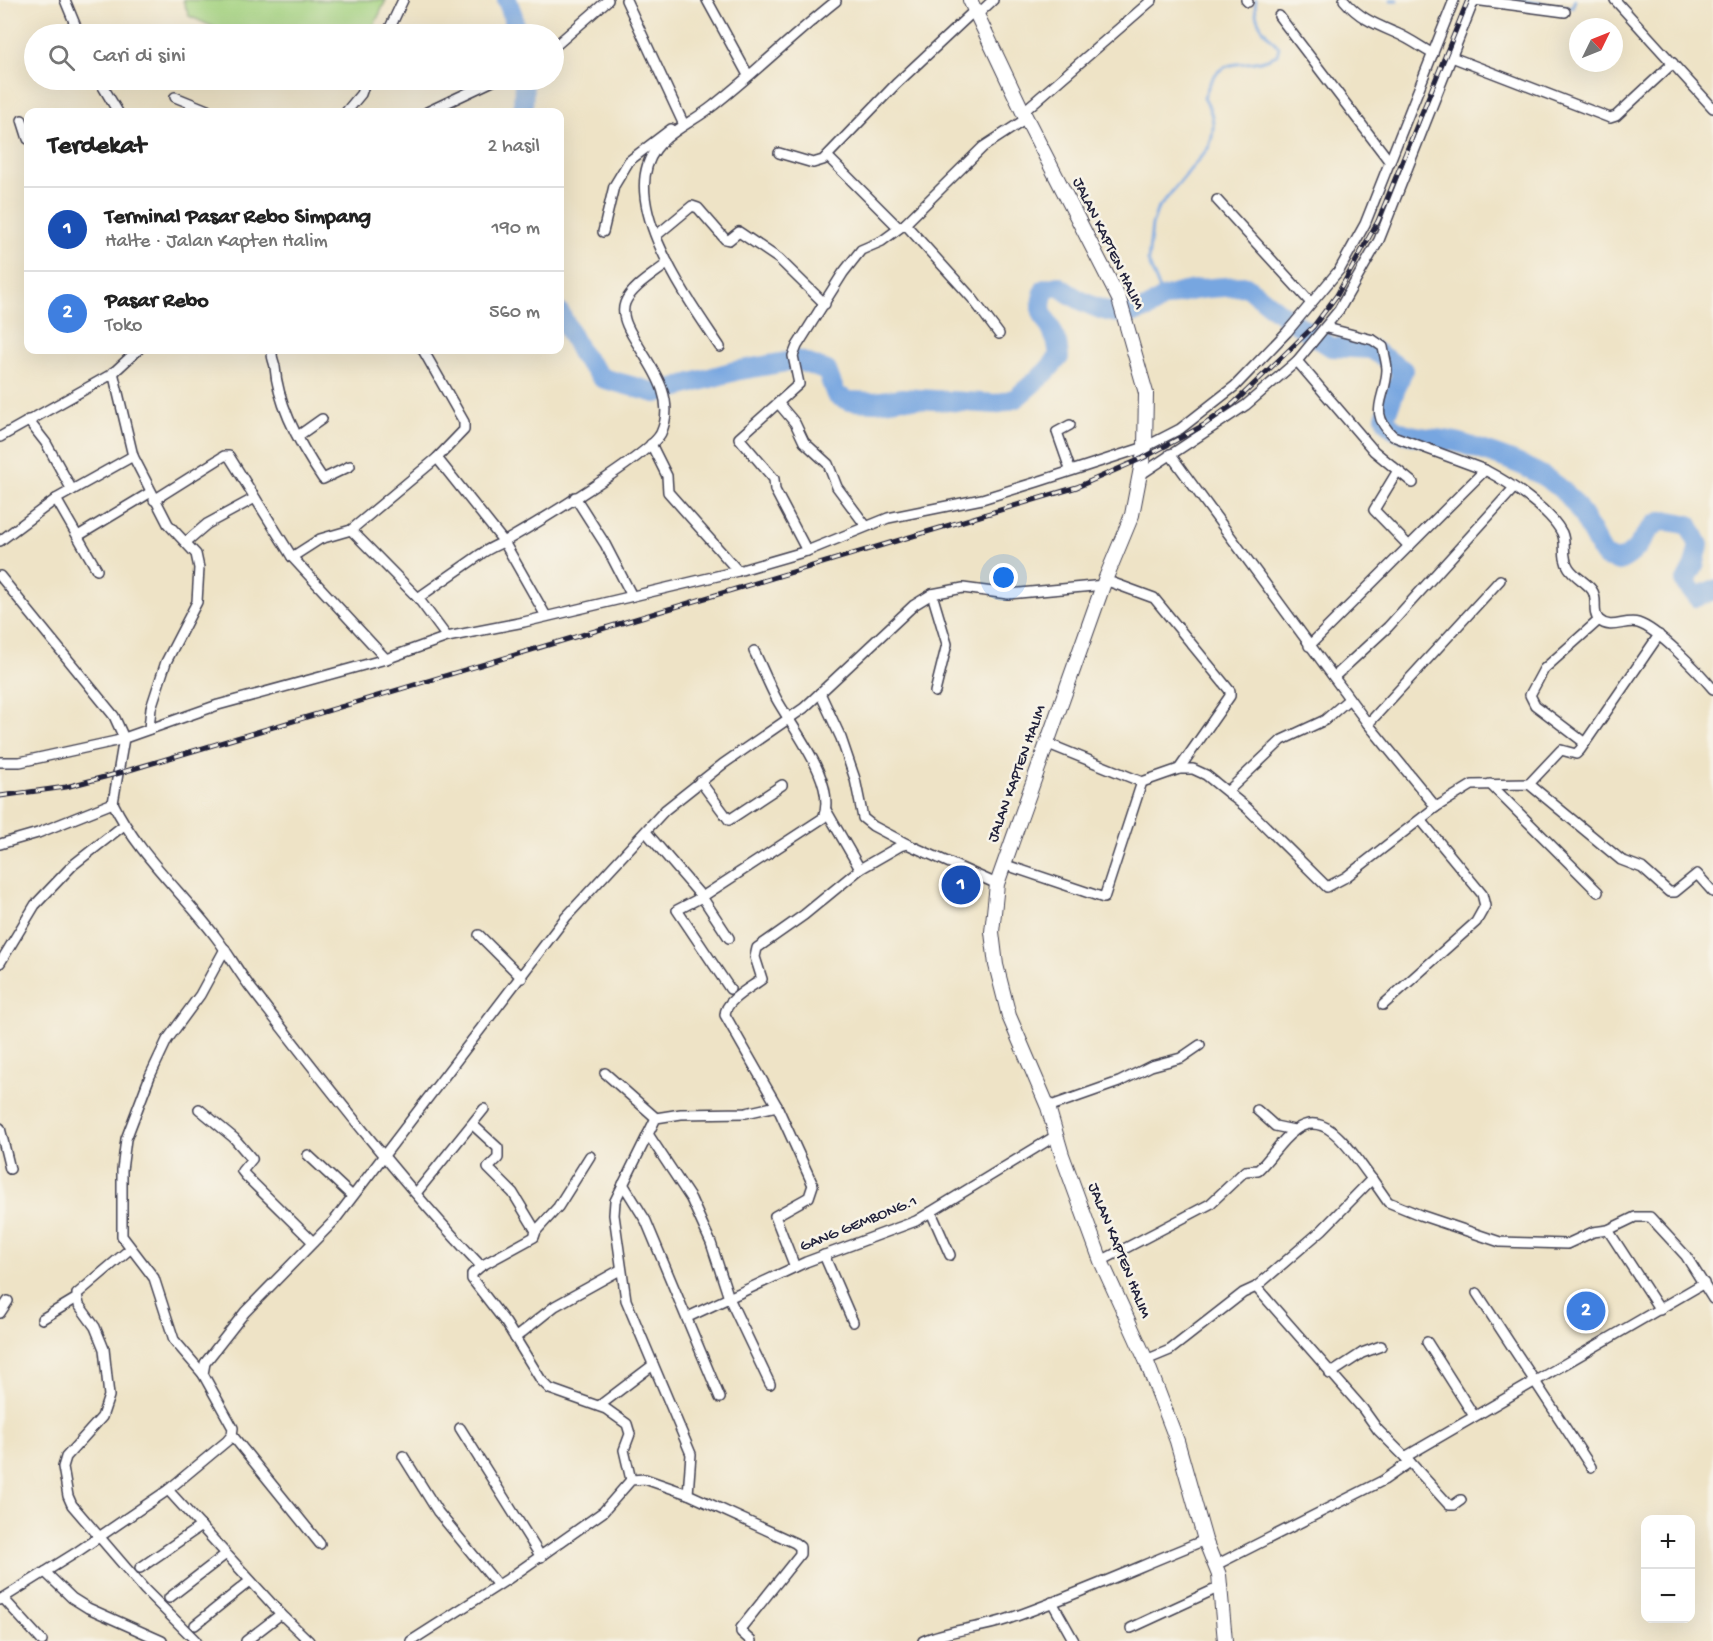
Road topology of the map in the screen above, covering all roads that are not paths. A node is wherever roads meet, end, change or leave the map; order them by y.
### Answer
1 (65, 0) edge
2 (403, 0) edge
3 (608, 0) edge
4 (626, 0) edge
5 (707, 0) edge
6 (835, 0) edge
7 (993, 0) edge
8 (1152, 0) edge
9 (1344, 0) edge
10 (1454, 0) edge
11 (1474, 0) edge
12 (1615, 0) edge
13 (973, 9) edge
14 (1565, 12) dead end
15 (1279, 16) dead end
16 (75, 24) edge
17 (392, 24) edge
18 (564, 38) edge
19 (1433, 54) junction
20 (1449, 56) junction
21 (1673, 63) junction
22 (748, 75) junction
23 (105, 90) edge
24 (362, 90) edge
25 (474, 90) edge
26 (175, 97) dead end
27 (116, 108) edge
28 (202, 108) edge
29 (349, 108) edge
30 (436, 108) edge
31 (1713, 108) edge
32 (1024, 115) junction
33 (22, 120) dead end
34 (683, 122) junction
35 (24, 126) edge
36 (779, 153) dead end
37 (827, 156) junction
38 (1390, 162) junction
39 (1217, 200) dead end
40 (902, 226) junction
41 (603, 232) dead end
42 (657, 235) junction
43 (668, 263) junction
44 (1311, 303) junction
45 (825, 304) junction
46 (1324, 331) junction
47 (999, 334) dead end
48 (720, 346) dead end
49 (134, 354) edge
50 (271, 354) edge
51 (425, 354) edge
52 (1297, 361) junction
53 (113, 372) junction
54 (779, 404) junction
55 (322, 419) dead end
56 (28, 420) junction
57 (1070, 425) dead end
58 (298, 436) junction
59 (0, 437) edge
60 (651, 444) junction
61 (1144, 447) junction
62 (1170, 453) junction
63 (133, 456) junction
64 (437, 458) junction
65 (350, 466) dead end
66 (1070, 469) junction
67 (1485, 470) junction
68 (1397, 472) junction
69 (1140, 475) junction
70 (1413, 483) dead end
71 (1514, 488) junction
72 (72, 490) junction
73 (153, 496) junction
74 (575, 497) junction
75 (255, 498) junction
76 (56, 499) junction
77 (866, 526) junction
78 (351, 530) junction
79 (78, 536) junction
80 (0, 541) edge
81 (186, 542) junction
82 (504, 542) junction
83 (1409, 546) junction
84 (807, 551) junction
85 (292, 557) junction
86 (98, 570) dead end
87 (738, 571) junction
88 (0, 576) edge
89 (1500, 579) dead end
90 (1104, 583) junction
91 (932, 594) junction
92 (632, 596) junction
93 (418, 598) junction
94 (546, 616) junction
95 (1599, 620) junction
96 (1659, 635) junction
97 (447, 637) junction
98 (1309, 646) junction
99 (754, 651) dead end
100 (386, 659) junction
101 (1334, 677) junction
102 (1713, 689) edge
103 (935, 692) dead end
104 (820, 693) junction
105 (1349, 699) junction
106 (790, 720) junction
107 (1368, 724) junction
108 (149, 729) junction
109 (124, 738) junction
110 (1046, 743) junction
111 (1585, 743) junction
112 (0, 762) edge
113 (1179, 769) junction
114 (700, 781) junction
115 (1142, 782) junction
116 (1490, 784) junction
117 (1529, 784) junction
118 (782, 785) dead end
119 (1228, 791) junction
120 (112, 803) junction
121 (1436, 807) junction
122 (826, 810) junction
123 (1421, 820) junction
124 (123, 825) junction
125 (646, 832) junction
126 (0, 844) edge
127 (907, 844) junction
128 (1003, 864) junction
129 (860, 869) junction
130 (997, 884) junction
131 (1598, 892) dead end
132 (1713, 892) edge
133 (702, 897) junction
134 (479, 935) dead end
135 (729, 938) dead end
136 (225, 949) junction
137 (0, 963) edge
138 (522, 978) junction
139 (730, 989) dead end
140 (1383, 1005) dead end
141 (1200, 1046) dead end
142 (605, 1073) dead end
143 (777, 1106) junction
144 (1048, 1107) junction
145 (198, 1109) dead end
146 (484, 1109) dead end
147 (1257, 1110) dead end
148 (656, 1118) junction
149 (473, 1125) junction
150 (0, 1128) edge
151 (1294, 1130) junction
152 (648, 1134) junction
153 (1057, 1135) junction
154 (308, 1155) dead end
155 (590, 1156) dead end
156 (384, 1158) junction
157 (10, 1169) dead end
158 (1372, 1179) junction
159 (623, 1184) junction
160 (417, 1192) junction
161 (352, 1196) junction
162 (931, 1212) junction
163 (1608, 1230) junction
164 (536, 1231) junction
165 (313, 1242) junction
166 (130, 1250) junction
167 (824, 1255) junction
168 (950, 1255) dead end
169 (1101, 1262) junction
170 (481, 1266) junction
171 (795, 1267) junction
172 (620, 1270) junction
173 (1704, 1283) junction
174 (1256, 1287) junction
175 (1477, 1293) dead end
176 (77, 1298) junction
177 (729, 1298) junction
178 (1713, 1299) edge
179 (8, 1300) dead end
180 (1660, 1310) junction
181 (0, 1313) edge
182 (687, 1317) junction
183 (42, 1319) dead end
184 (854, 1322) dead end
185 (515, 1338) junction
186 (1427, 1342) dead end
187 (1381, 1346) dead end
188 (1146, 1360) junction
189 (653, 1365) junction
190 (203, 1374) junction
191 (1330, 1374) junction
192 (1535, 1382) junction
193 (770, 1384) dead end
194 (720, 1398) dead end
195 (599, 1406) junction
196 (1474, 1416) junction
197 (460, 1428) dead end
198 (232, 1435) junction
199 (403, 1456) dead end
200 (1407, 1460) junction
201 (1591, 1467) dead end
202 (631, 1480) junction
203 (168, 1490) junction
204 (688, 1494) junction
205 (1461, 1500) dead end
206 (201, 1526) junction
207 (99, 1535) junction
208 (1205, 1540) junction
209 (320, 1544) dead end
210 (226, 1554) junction
211 (541, 1557) junction
212 (1216, 1565) junction
213 (140, 1568) dead end
214 (45, 1572) junction
215 (250, 1581) junction
216 (497, 1584) junction
217 (1220, 1587) junction
218 (169, 1598) dead end
219 (2, 1599) edge
220 (1052, 1602) junction
221 (281, 1614) junction
222 (195, 1625) dead end
223 (1131, 1628) dead end
224 (42, 1641) edge
225 (162, 1641) edge
226 (196, 1641) edge
227 (246, 1641) edge
228 (309, 1641) edge
229 (411, 1641) edge
230 (751, 1641) edge
231 (923, 1641) edge
232 (1074, 1641) edge
233 (1225, 1641) edge

1 - 16 street
2 - 17 street
3 - 18 street
4 - 34 street
5 - 22 street
6 - 22 street
7 - 13 street
8 - 32 street
9 - 19 street
10 - 19 street
11 - 14 street
11 - 20 street
12 - 21 street
13 - 32 main road, JALAN KAPTEN HALIM
13 - 37 street
15 - 38 street
19 - 38 street
20 - 21 street
20 - 46 street
21 - 31 street
22 - 34 street
23 - 27 street
24 - 29 street
25 - 30 street
26 - 28 street
32 - 40 street
32 - 61 main road, JALAN KAPTEN HALIM
33 - 35 street
34 - 41 street
34 - 42 street
36 - 37 street
37 - 40 street
38 - 44 street
39 - 44 street
40 - 45 street
40 - 47 street
42 - 43 street
42 - 45 street
43 - 48 street
43 - 60 street
44 - 61 street
45 - 54 street
46 - 52 street
46 - 67 street
49 - 53 street
50 - 58 street
51 - 64 street
52 - 62 street
52 - 68 street
53 - 56 street
53 - 63 street
54 - 77 street
54 - 84 street
55 - 58 street
56 - 59 street
56 - 72 street
57 - 66 street
58 - 65 street
60 - 74 street
60 - 87 street
61 - 66 street
61 - 69 main road, JALAN KAPTEN HALIM
62 - 69 street
62 - 98 street
63 - 72 street
63 - 73 street
64 - 78 street
64 - 82 street
66 - 77 street
67 - 71 street
67 - 83 street
68 - 70 street
68 - 83 street
69 - 90 main road, JALAN KAPTEN HALIM
71 - 95 street
71 - 101 street
72 - 76 street
73 - 75 street
73 - 79 street
73 - 81 street
74 - 82 street
74 - 92 street
75 - 81 street
75 - 85 street
76 - 79 street
76 - 80 street
77 - 84 street
78 - 85 street
78 - 93 street
79 - 86 street
81 - 108 street
82 - 93 street
82 - 94 street
83 - 98 street
84 - 87 street
85 - 100 street
87 - 92 street
88 - 109 street
89 - 107 street
90 - 91 street
90 - 110 main road, JALAN KAPTEN HALIM
90 - 113 street
91 - 103 street
91 - 104 street
92 - 94 street
93 - 97 street
94 - 97 street
95 - 96 street
95 - 111 street
96 - 102 street
96 - 111 street
97 - 100 street
98 - 101 street
99 - 106 street
100 - 108 street
101 - 105 street
104 - 106 street
104 - 127 street
105 - 107 street
105 - 119 street
106 - 114 street
106 - 122 street
107 - 121 street
108 - 109 street
109 - 112 street
109 - 120 street
110 - 115 street
110 - 128 main road, JALAN KAPTEN HALIM
111 - 117 street
113 - 115 street
113 - 119 street
114 - 118 street
114 - 125 street
115 - 128 street
116 - 117 street
116 - 121 street
116 - 131 street
117 - 132 street
119 - 123 street
120 - 124 street
120 - 126 street
121 - 123 street
122 - 129 street
122 - 133 street
123 - 140 street
124 - 136 street
124 - 137 street
125 - 133 street
125 - 138 street
127 - 129 street
127 - 130 street
128 - 130 main road, JALAN KAPTEN HALIM
129 - 143 street
130 - 144 main road, JALAN KAPTEN HALIM
133 - 135 street
133 - 139 street
134 - 138 street
136 - 156 street
136 - 166 street
138 - 156 street
141 - 144 street
142 - 148 street
143 - 148 street
143 - 171 street
144 - 153 main road, JALAN KAPTEN HALIM
145 - 165 street
146 - 149 street
147 - 151 street
148 - 152 street
149 - 160 street
149 - 164 street
150 - 157 street
151 - 158 street
151 - 169 street
152 - 159 street
152 - 177 street
153 - 162 street, GANG GEMBONG.1
153 - 169 main road, JALAN KAPTEN HALIM
154 - 161 street
155 - 164 street
156 - 160 street
156 - 161 street
158 - 163 street
158 - 174 street
159 - 172 street
159 - 182 street
160 - 170 street
161 - 165 street
162 - 167 street, GANG GEMBONG.1
162 - 168 street
163 - 173 street
163 - 180 street
164 - 170 street
165 - 190 street
166 - 176 street
166 - 190 street
167 - 171 street, GANG GEMBONG.1
167 - 184 street
169 - 188 main road, JALAN KAPTEN HALIM
170 - 185 street
171 - 177 street, GANG GEMBONG.1
172 - 185 street
172 - 189 street
173 - 178 street
173 - 180 street
174 - 188 street
174 - 191 street
175 - 192 street
176 - 183 street
176 - 207 street
177 - 182 street, GANG GEMBONG.1
177 - 193 street
179 - 181 street
180 - 192 street
182 - 194 street
185 - 195 street
186 - 196 street
187 - 191 street
188 - 208 main road, JALAN KAPTEN HALIM
189 - 195 street
189 - 204 street
190 - 198 street
191 - 200 street
192 - 196 street
192 - 201 street
195 - 202 street
196 - 200 street
197 - 211 street
198 - 203 street
198 - 209 street
199 - 216 street
200 - 205 street
200 - 212 street
202 - 204 street
202 - 211 street
203 - 206 street
203 - 207 street
204 - 230 street
206 - 210 street
206 - 213 street
207 - 214 street
207 - 226 street
208 - 212 main road, JALAN KAPTEN HALIM
208 - 220 street
210 - 215 street
210 - 218 street
211 - 216 street
212 - 217 main road, JALAN KAPTEN HALIM
214 - 219 street
214 - 225 street
215 - 221 street
215 - 222 street
216 - 229 street
217 - 223 street
217 - 233 main road, JALAN KAPTEN HALIM
219 - 224 street
220 - 231 street
220 - 232 street
221 - 227 street
221 - 228 street

